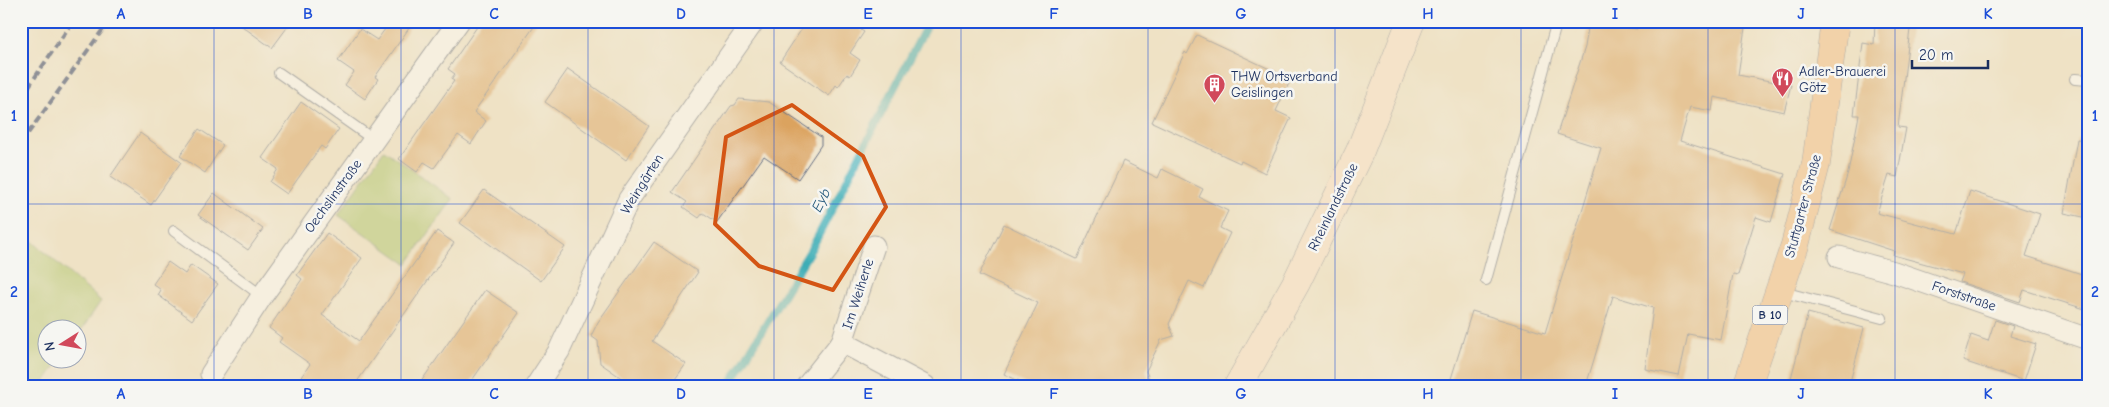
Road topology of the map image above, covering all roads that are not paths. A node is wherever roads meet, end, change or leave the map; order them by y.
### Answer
1 (459, 21) edge
2 (754, 21) edge
3 (1411, 21) edge
4 (1557, 21) edge
5 (1835, 21) edge
6 (279, 74) dead end
7 (2075, 79) dead end
8 (2088, 80) edge
9 (374, 140) junction
10 (174, 231) dead end
11 (874, 246) dead end
12 (1839, 257) dead end
13 (1486, 280) dead end
14 (1778, 291) junction
15 (262, 296) junction
16 (1882, 318) dead end
17 (2088, 339) edge
18 (842, 342) junction
19 (211, 374) dead end
20 (536, 386) edge
21 (807, 386) edge
22 (926, 386) edge
23 (1238, 386) edge
24 (1747, 386) edge

1 - 9 street, Oechslinstraße
2 - 20 street, Weingärten
3 - 23 main road, Rheinlandstraße
4 - 13 lane
5 - 14 main road, Stuttgarter Straße / B 10
6 - 9 lane
7 - 8 lane
9 - 15 street, Oechslinstraße
10 - 15 lane
11 - 18 street, Im Weiherle
12 - 17 street, Forststraße
14 - 16 lane
14 - 24 main road, Stuttgarter Straße / B 10
15 - 19 street, Oechslinstraße
18 - 21 street, Im Weiherle
18 - 22 street, Im Weiherle

